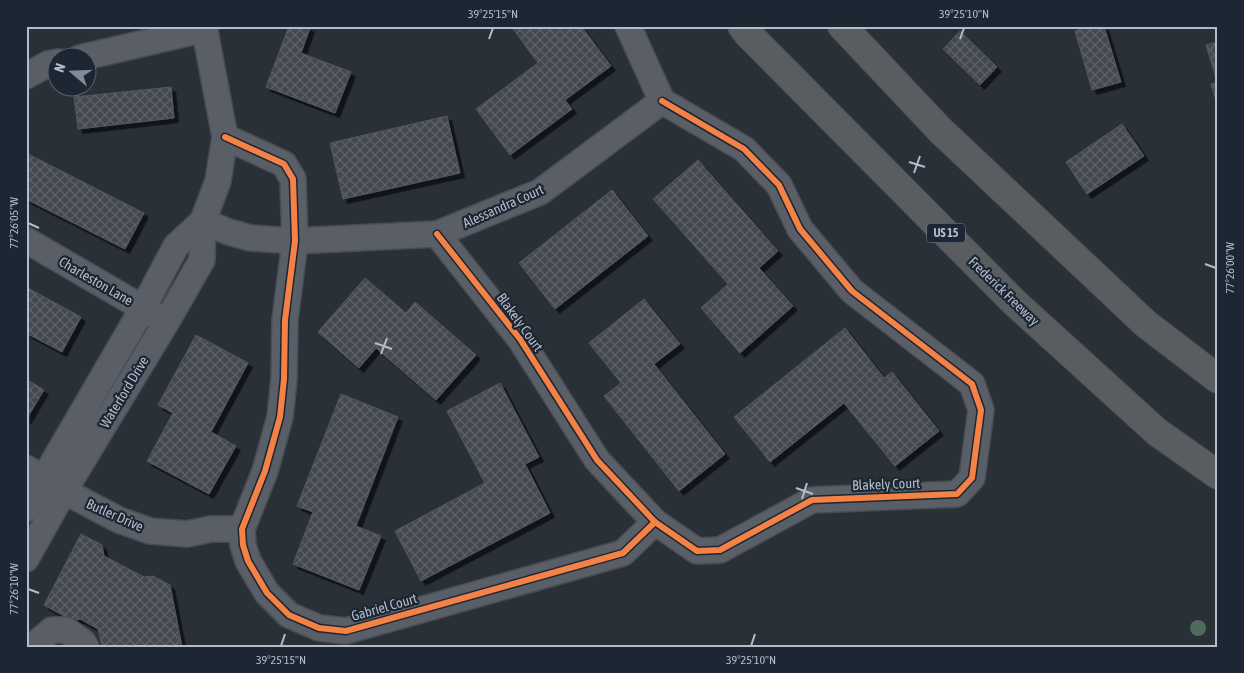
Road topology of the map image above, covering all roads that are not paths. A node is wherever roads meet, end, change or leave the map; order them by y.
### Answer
1 (628, 26) edge
2 (742, 26) edge
3 (842, 26) edge
4 (204, 28) edge
5 (98, 54) edge
6 (48, 64) edge
7 (26, 76) edge
8 (662, 101) junction
9 (225, 137) junction
10 (203, 221) junction
11 (437, 234) junction
12 (26, 240) edge
13 (295, 241) junction
14 (143, 308) junction
15 (167, 321) junction
16 (1146, 324) junction
17 (1218, 370) edge
18 (1218, 379) edge
19 (1157, 432) junction
20 (35, 473) edge
21 (1218, 474) edge
22 (1218, 482) edge
23 (64, 491) junction
24 (26, 509) edge
25 (656, 522) junction
26 (242, 529) junction
27 (26, 559) edge
28 (37, 647) edge
29 (86, 647) edge

1 - 8 street
2 - 19 highway, Frederick Freeway / US 15
3 - 16 highway
4 - 5 street
4 - 9 street, Waterford Drive
6 - 7 street
8 - 11 street, Alessandra Court
8 - 25 street, Blakely Court
9 - 10 street, Waterford Drive
9 - 13 street
10 - 13 street, Alessandra Court
10 - 14 street, Waterford Drive
10 - 15 street, Waterford Drive
11 - 13 street, Alessandra Court
11 - 25 street, Blakely Court
12 - 14 street, Charleston Lane
13 - 26 street
14 - 15 street, Charleston Lane
14 - 20 street, Waterford Drive
15 - 23 street, Waterford Drive
16 - 17 highway
16 - 18 highway
19 - 21 highway, Frederick Freeway / US 15
19 - 22 highway
20 - 23 street, Butler Drive
20 - 24 street, Waterford Drive
23 - 26 street, Butler Drive
23 - 27 street, Waterford Drive
25 - 26 street, Gabriel Court
28 - 29 street

